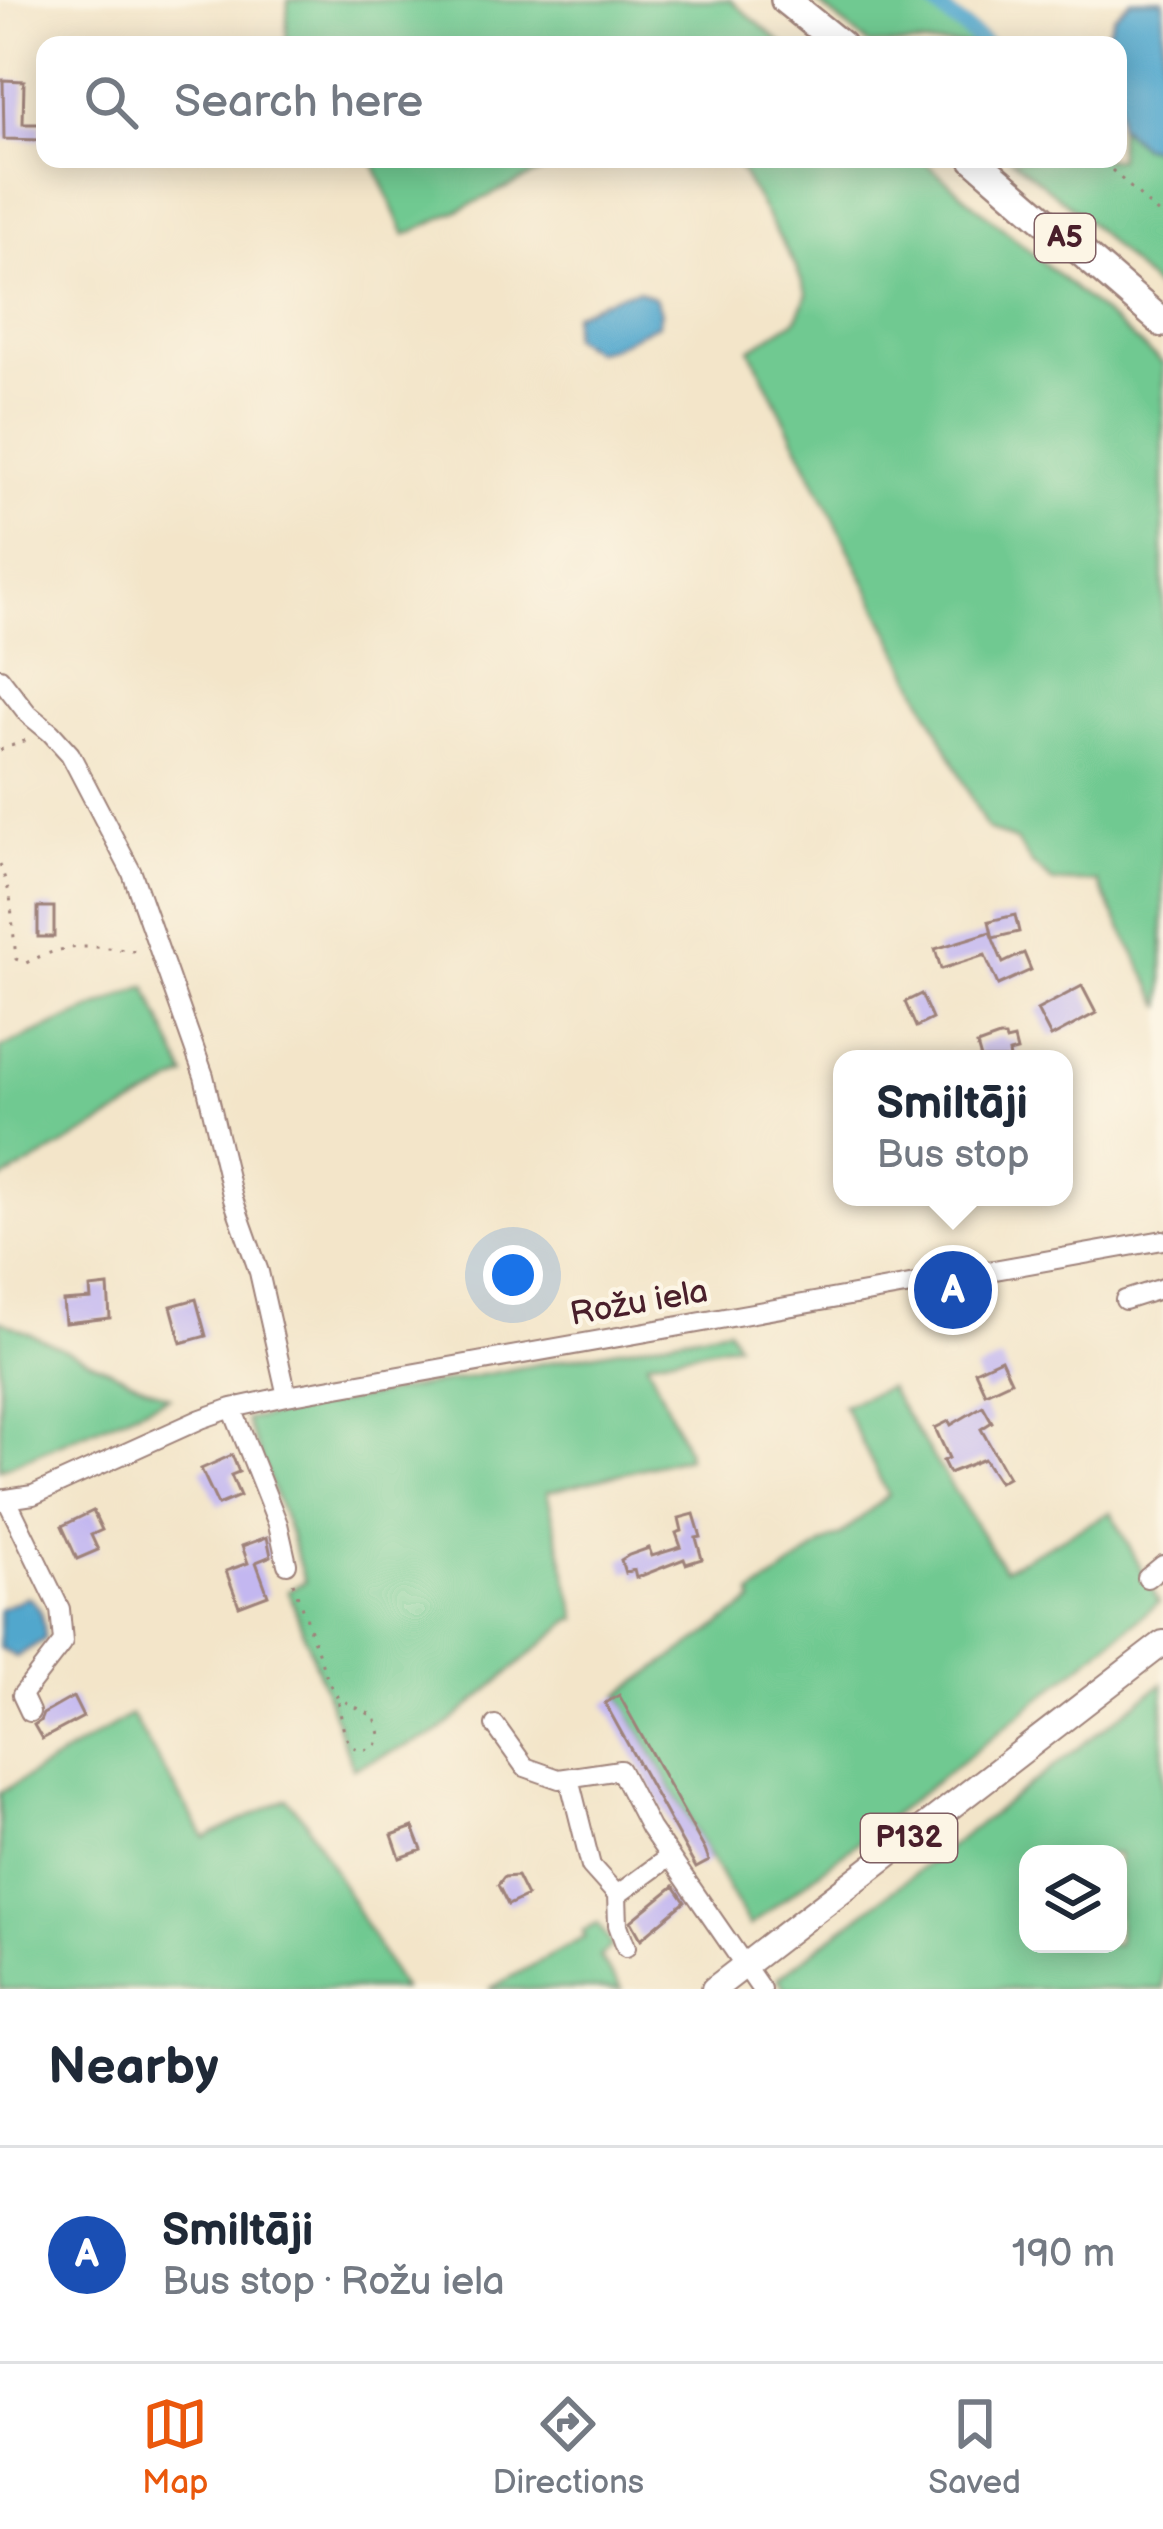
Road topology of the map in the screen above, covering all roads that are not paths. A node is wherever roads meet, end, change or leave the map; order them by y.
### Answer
1 (785, 0) edge
2 (830, 36) edge
3 (984, 168) edge
4 (1163, 323) edge
5 (0, 679) edge
6 (1163, 1240) edge
7 (1163, 1288) edge
8 (1125, 1300) dead end
9 (286, 1396) junction
10 (232, 1408) junction
11 (4, 1500) edge
12 (287, 1564) road end
13 (1163, 1643) edge
14 (30, 1712) dead end
15 (495, 1725) dead end
16 (569, 1778) junction
17 (669, 1857) junction
18 (617, 1895) junction
19 (626, 1948) dead end
20 (743, 1966) junction
21 (714, 1989) edge
22 (761, 1989) edge

1 - 2 highway
3 - 4 highway, A5
5 - 9 street
6 - 9 street, Rožu iela
7 - 8 street
9 - 10 street, Rožu iela
10 - 11 street, Rožu iela
10 - 12 street
11 - 14 street
13 - 20 main road, P132
15 - 16 street
16 - 17 street
16 - 18 street
17 - 18 street
17 - 20 street
18 - 19 street
20 - 21 main road, P132
20 - 22 street

